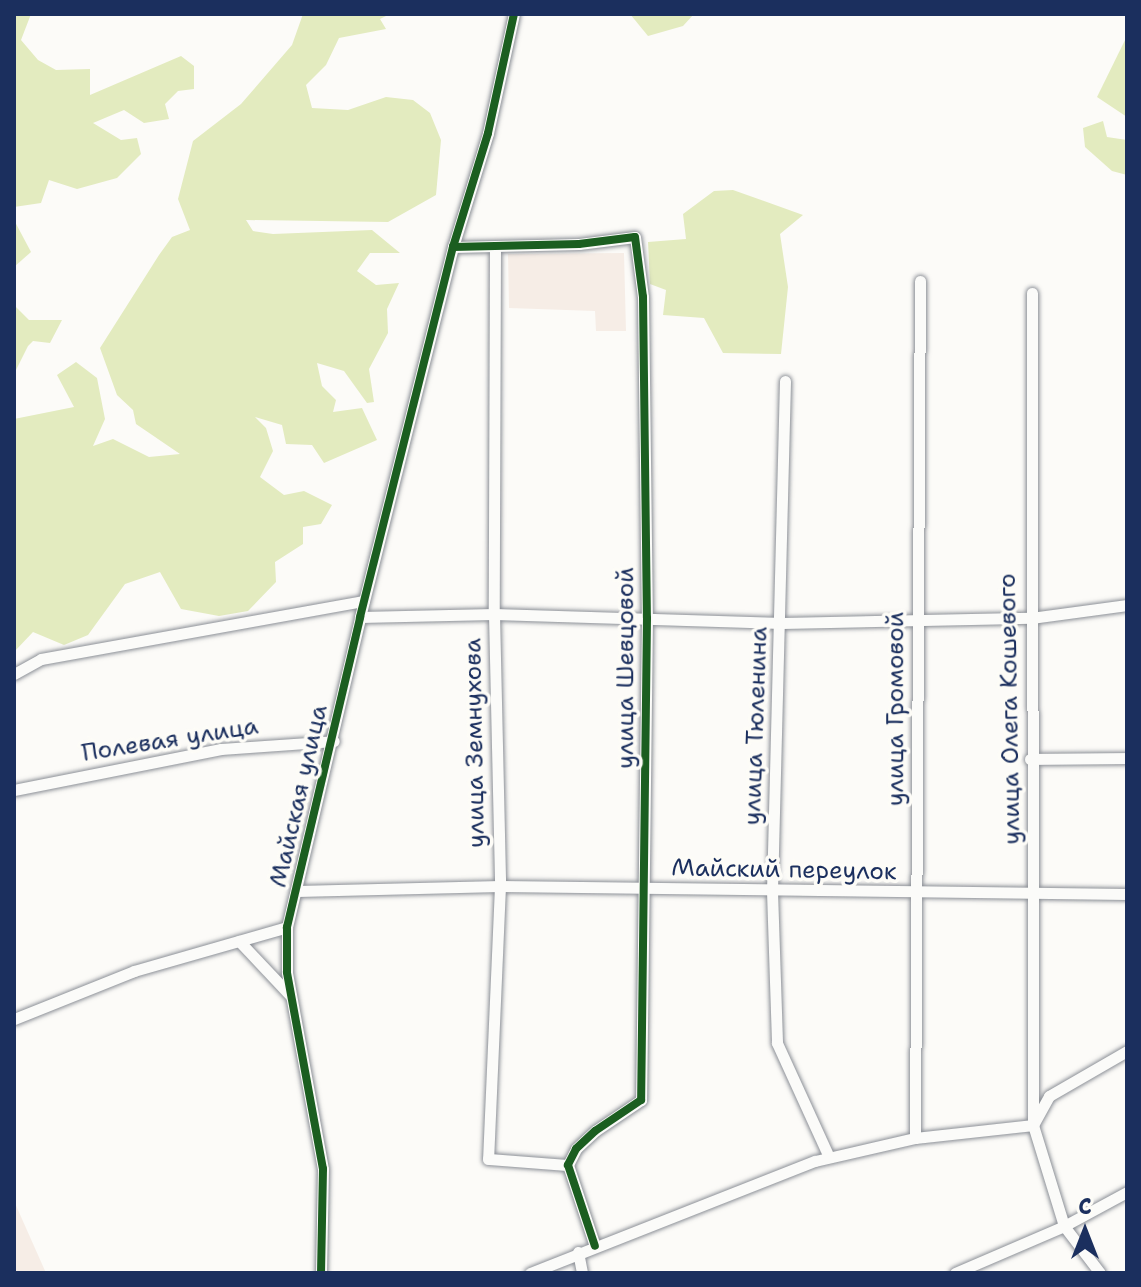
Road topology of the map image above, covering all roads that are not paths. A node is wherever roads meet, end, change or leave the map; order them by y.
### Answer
1 (514, 14) edge
2 (495, 246) junction
3 (453, 247) junction
4 (920, 281) dead end
5 (1032, 293) dead end
6 (785, 381) dead end
7 (364, 601) junction
8 (1127, 605) edge
9 (494, 614) junction
10 (360, 617) junction
11 (647, 618) junction
12 (1031, 618) junction
13 (918, 621) junction
14 (782, 623) junction
15 (14, 674) edge
16 (334, 741) junction
17 (1127, 758) edge
18 (1030, 759) junction
19 (14, 790) edge
20 (500, 886) junction
21 (644, 888) junction
22 (297, 891) junction
23 (772, 891) junction
24 (1127, 894) edge
25 (918, 895) junction
26 (1035, 895) junction
27 (287, 927) junction
28 (239, 941) junction
29 (292, 998) junction
30 (14, 1019) edge
31 (1127, 1051) edge
32 (1033, 1125) junction
33 (915, 1138) junction
34 (829, 1157) junction
35 (568, 1165) junction
36 (1127, 1192) edge
37 (1064, 1226) junction
38 (595, 1246) junction
39 (578, 1252) junction
40 (321, 1273) edge
41 (530, 1273) edge
42 (582, 1273) edge
43 (955, 1273) edge
44 (1100, 1273) edge

1 - 3 street, Майская улица
2 - 3 street
2 - 9 street, улица Земнухова
2 - 11 street, улица Шевцовой
3 - 7 street, Майская улица
4 - 13 street, улица Громовой
5 - 12 street, улица Олега Кошевого
6 - 14 street, улица Тюленина
7 - 10 street, Майская улица
7 - 15 street
8 - 12 street
9 - 10 street
9 - 11 street
9 - 20 street, улица Земнухова
10 - 16 street, Майская улица
11 - 14 street
11 - 21 street, улица Шевцовой
12 - 13 street
12 - 18 street, улица Олега Кошевого
13 - 14 street
13 - 25 street, улица Громовой
14 - 23 street, улица Тюленина
16 - 19 street, Полевая улица
16 - 22 street, Майская улица
17 - 18 street
18 - 26 street, улица Олега Кошевого
20 - 21 street, Майский переулок
20 - 22 street, Майский переулок
20 - 35 street, улица Земнухова
21 - 23 street, Майский переулок
21 - 35 street, улица Шевцовой
22 - 27 street, Майская улица
23 - 25 street, Майский переулок
23 - 34 street, улица Тюленина
24 - 26 street, Майский переулок
25 - 26 street, Майский переулок
25 - 33 street, улица Громовой
26 - 32 street, улица Олега Кошевого
27 - 28 street
27 - 29 street, Майская улица
28 - 29 street
28 - 30 street
29 - 40 street, Майская улица
31 - 32 street
32 - 33 street
32 - 37 street, улица Олега Кошевого
33 - 34 street
34 - 38 street
35 - 38 street
36 - 37 street
37 - 43 street
37 - 44 street
38 - 39 street
39 - 41 street
39 - 42 street

